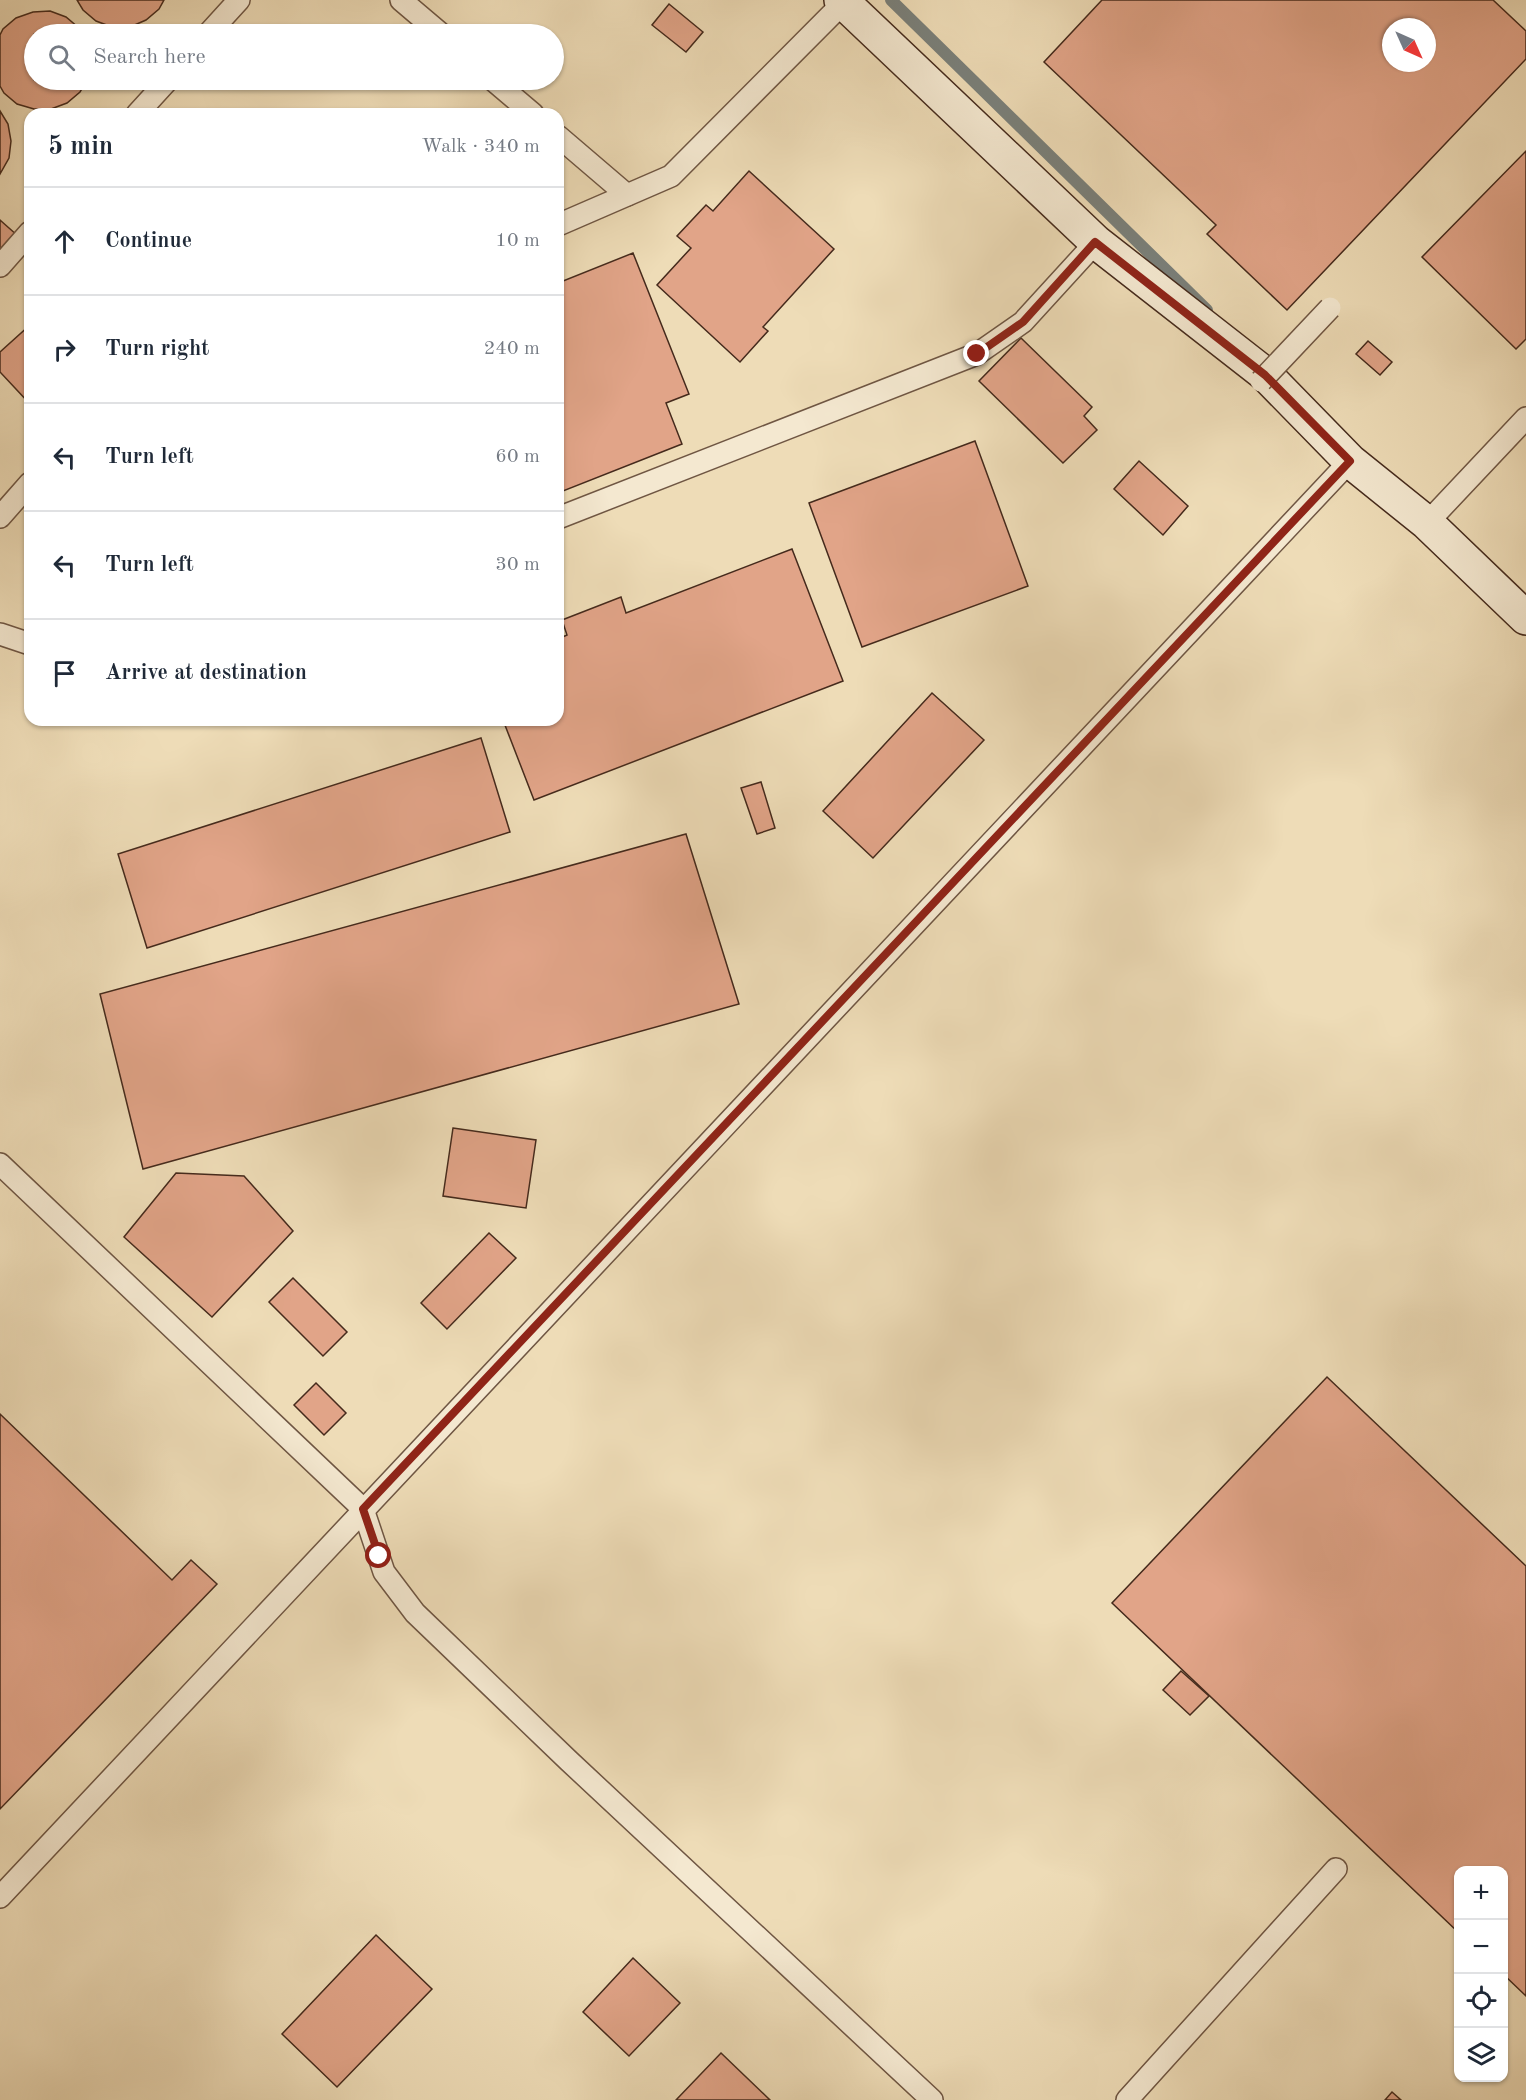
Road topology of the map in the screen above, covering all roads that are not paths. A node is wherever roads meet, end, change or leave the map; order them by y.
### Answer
1 (239, 0) edge
2 (401, 0) edge
3 (842, 1) edge
4 (217, 24) edge
5 (429, 24) edge
6 (159, 90) edge
7 (505, 90) edge
8 (142, 108) edge
9 (526, 108) edge
10 (564, 141) edge
11 (627, 195) junction
12 (564, 222) edge
13 (24, 239) edge
14 (1095, 242) junction
15 (0, 266) edge
16 (1330, 308) dead end
17 (1263, 378) junction
18 (1526, 418) edge
19 (1350, 461) junction
20 (24, 490) edge
21 (564, 516) edge
22 (0, 517) edge
23 (1426, 523) junction
24 (1526, 618) edge
25 (0, 634) edge
26 (24, 642) edge
27 (0, 1164) edge
28 (363, 1509) junction
29 (1336, 1869) dead end
30 (0, 1897) edge
31 (932, 2100) edge
32 (1127, 2100) edge

1 - 4 lane
2 - 5 lane
3 - 11 lane
3 - 14 street
6 - 8 lane
7 - 9 lane
10 - 11 lane
11 - 12 lane
13 - 15 lane
14 - 17 street
14 - 21 lane
16 - 17 lane, bridge
17 - 19 street
18 - 23 lane
19 - 23 street
19 - 28 lane
20 - 22 lane
23 - 24 street
25 - 26 lane
27 - 28 lane
28 - 30 lane
28 - 31 lane
29 - 32 lane

